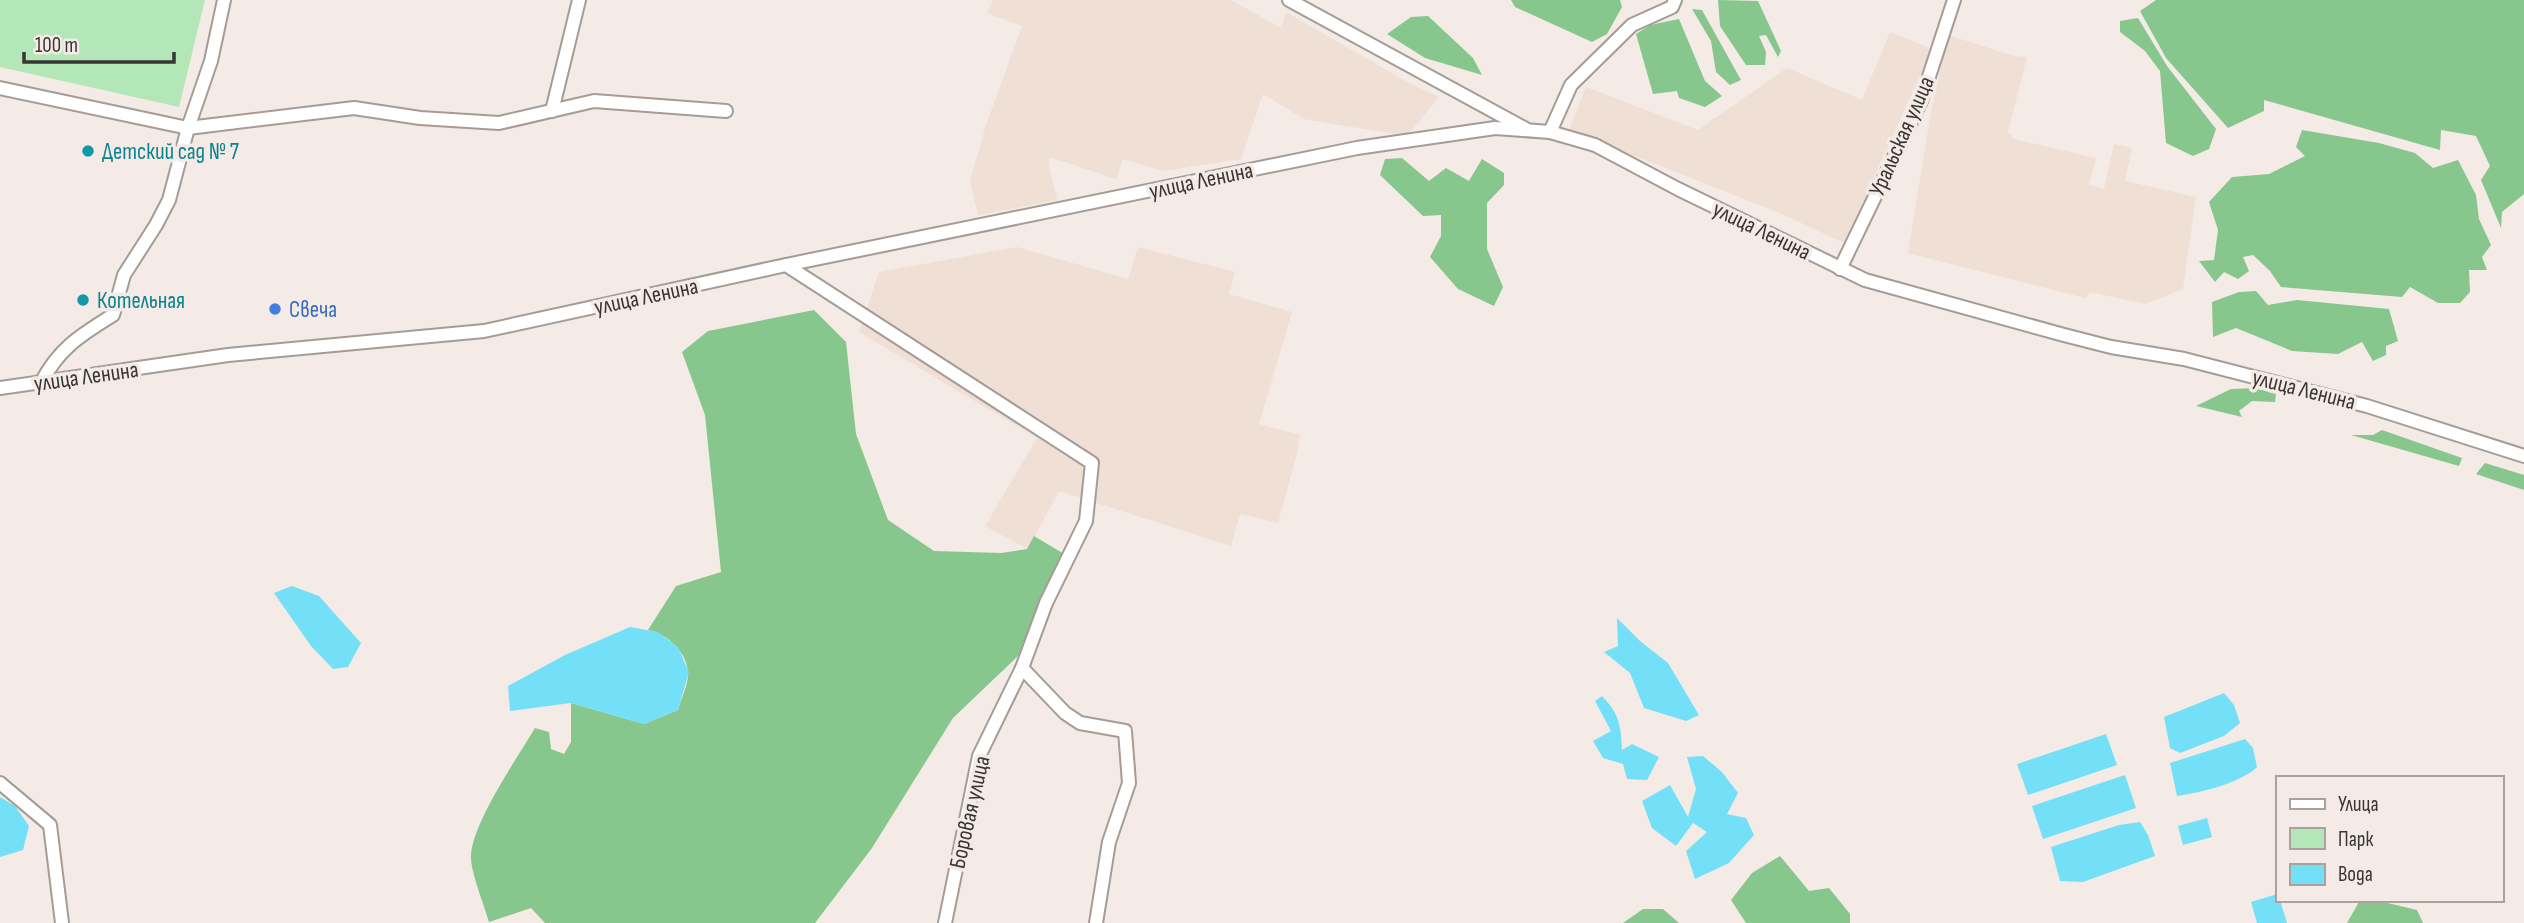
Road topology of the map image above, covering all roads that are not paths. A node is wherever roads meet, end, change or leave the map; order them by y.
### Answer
1 (224, 0) edge
2 (579, 0) edge
3 (1289, 0) edge
4 (1675, 0) edge
5 (1954, 0) edge
6 (0, 88) edge
7 (552, 111) junction
8 (726, 111) dead end
9 (188, 128) junction
10 (1530, 131) junction
11 (1550, 132) junction
12 (786, 265) junction
13 (1840, 269) junction
14 (41, 383) junction
15 (0, 388) edge
16 (2524, 456) edge
17 (1023, 668) junction
18 (0, 783) edge
19 (62, 923) edge
20 (944, 923) edge
21 (1096, 923) edge

1 - 9 street
2 - 7 street
3 - 10 street
4 - 11 street
5 - 13 street, Уральская улица
6 - 9 street
7 - 8 street
7 - 9 street
9 - 14 street
10 - 11 street, улица Ленина
10 - 12 street, улица Ленина
11 - 13 street, улица Ленина
12 - 14 street, улица Ленина
12 - 17 street, Боровая улица
13 - 16 street, улица Ленина
14 - 15 street, улица Ленина
17 - 20 street, Боровая улица
17 - 21 street
18 - 19 street

